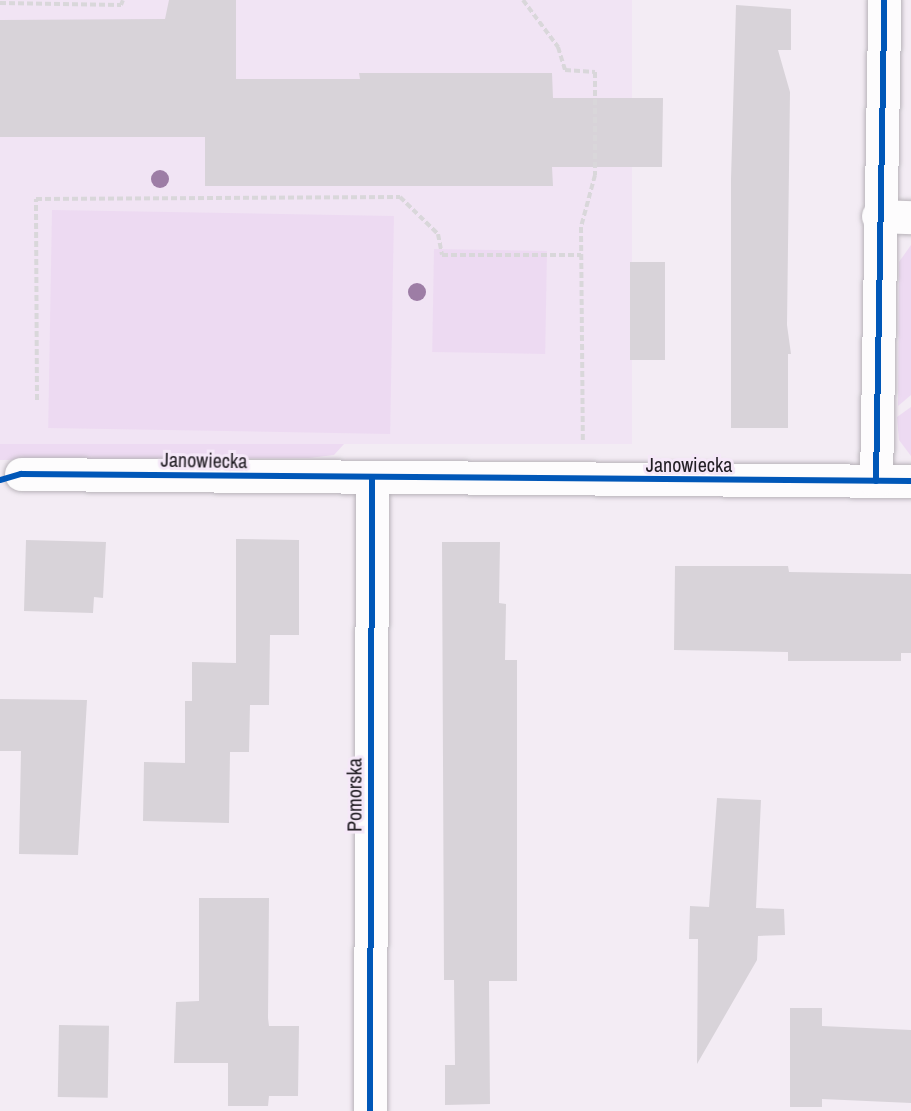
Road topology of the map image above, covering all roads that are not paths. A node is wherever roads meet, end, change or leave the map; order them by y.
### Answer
1 (884, 0) edge
2 (878, 216) junction
3 (911, 217) edge
4 (21, 474) dead end
5 (372, 478) junction
6 (876, 481) junction
7 (911, 481) edge
8 (370, 1111) edge

1 - 2 street
2 - 3 street
2 - 6 street
4 - 5 street, Janowiecka
5 - 6 street, Janowiecka
5 - 8 street, Pomorska
6 - 7 street, Janowiecka

